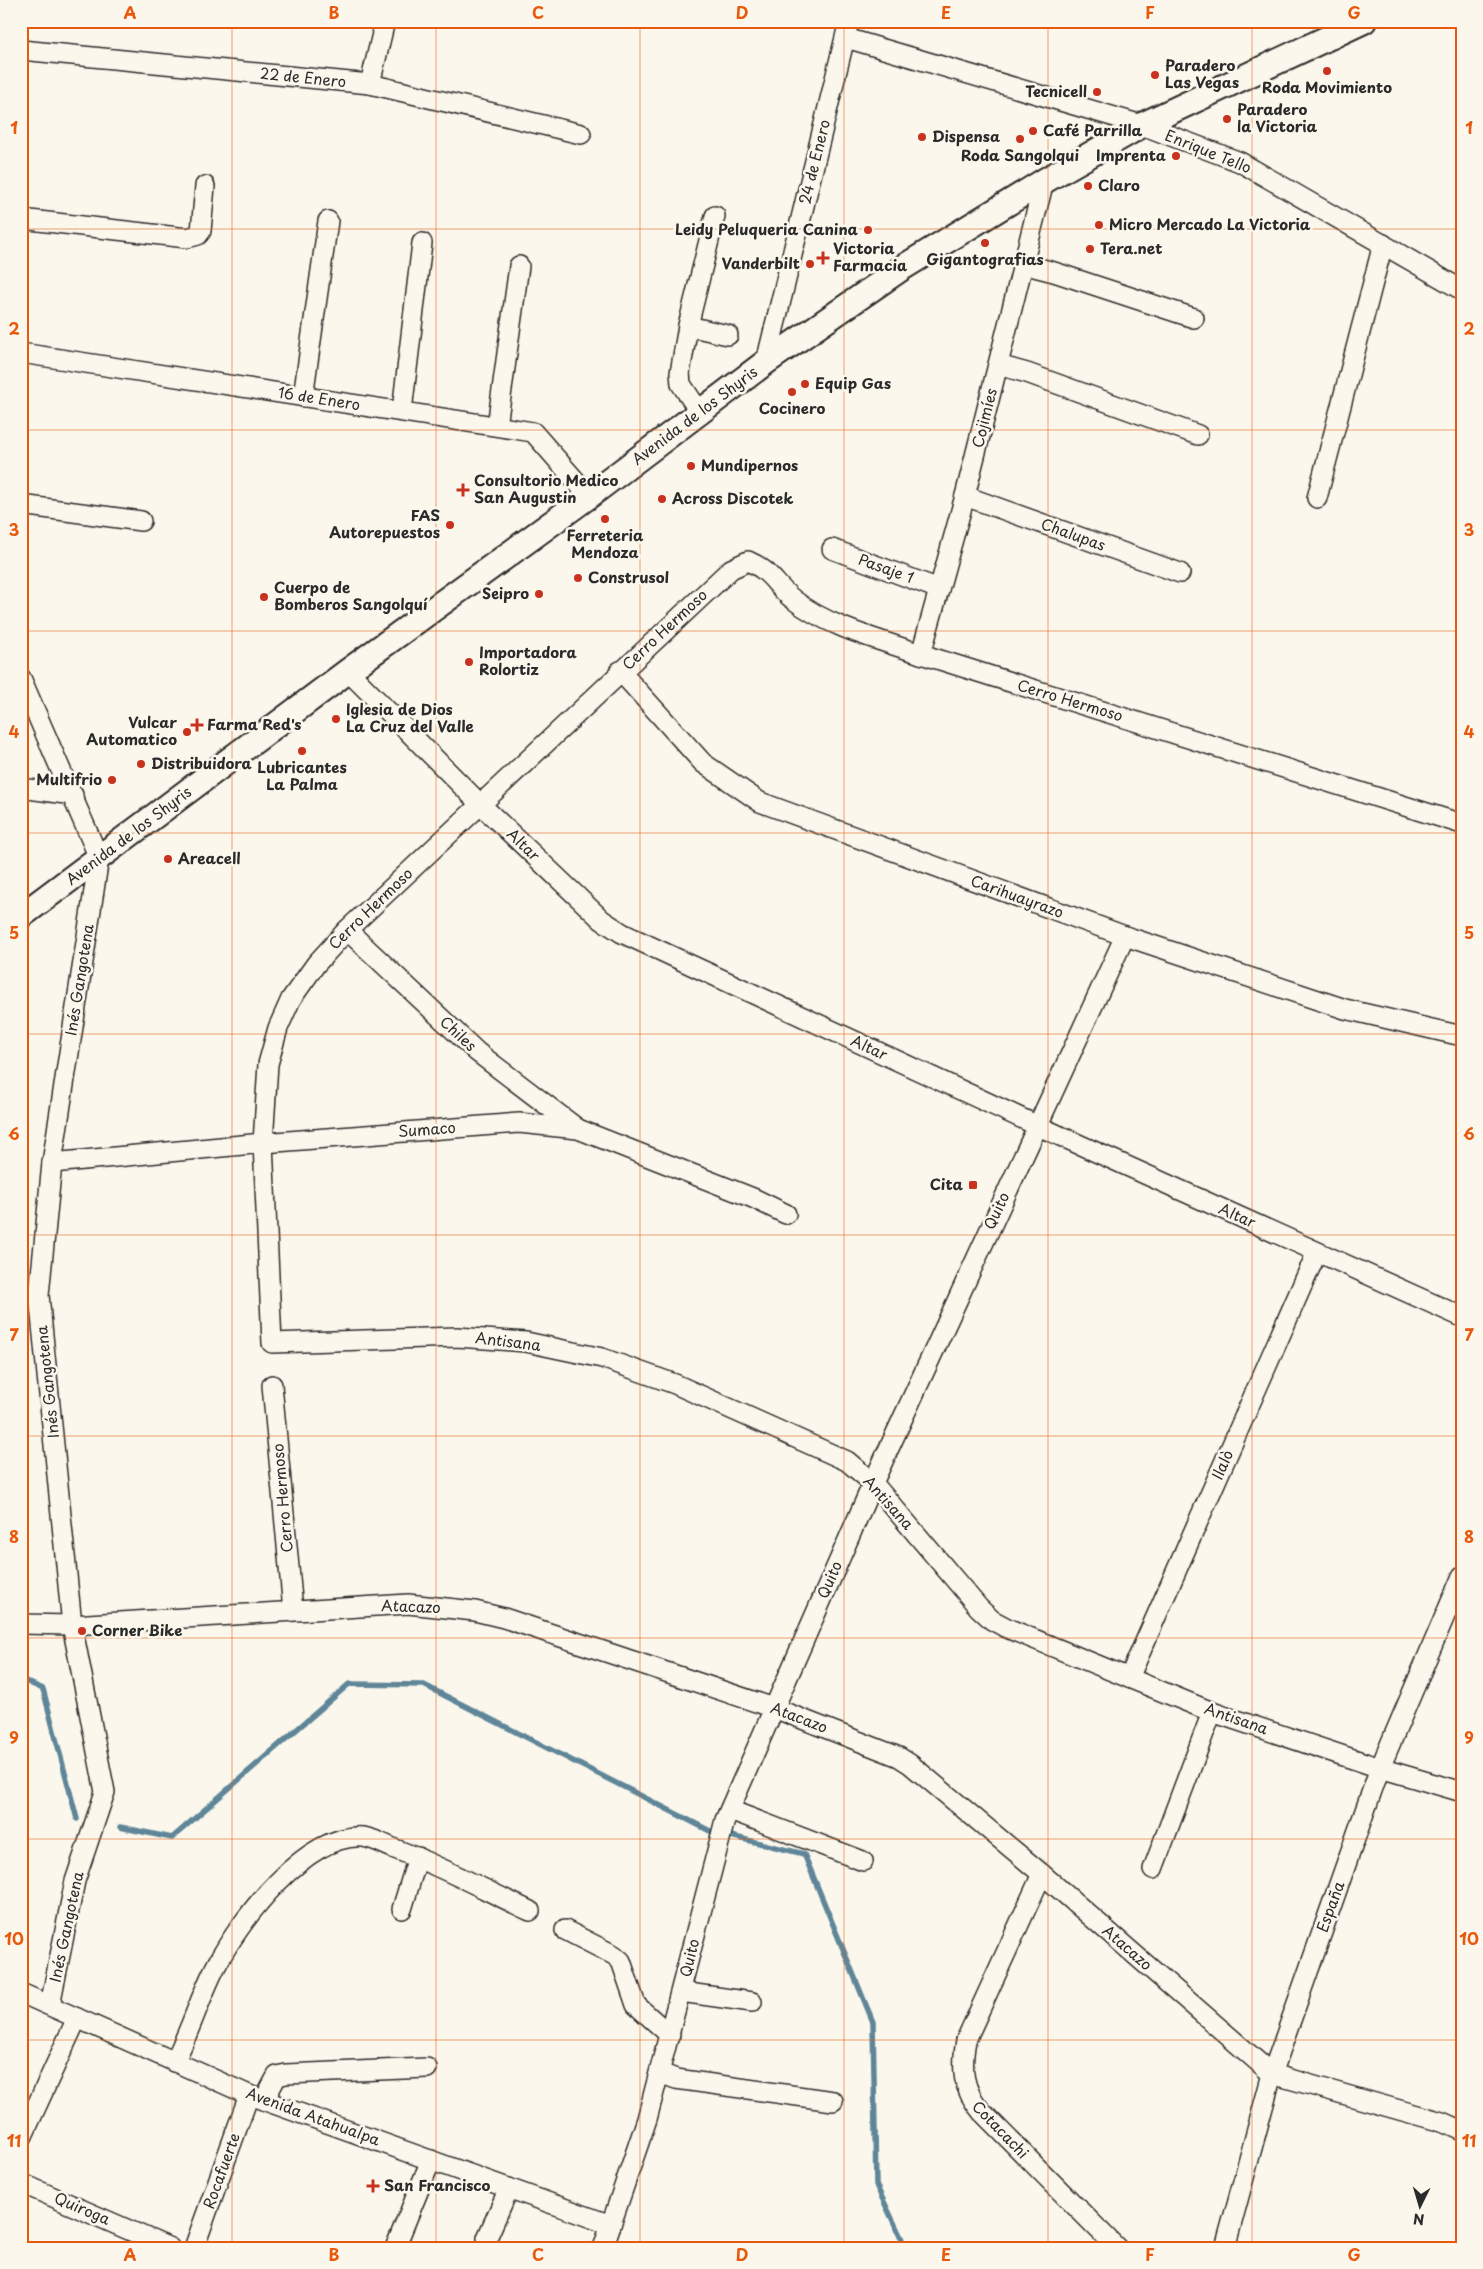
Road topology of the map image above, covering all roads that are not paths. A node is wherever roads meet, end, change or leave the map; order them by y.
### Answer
1 (385, 21) edge
2 (1364, 21) edge
3 (848, 30) edge
4 (21, 50) edge
5 (370, 84) junction
6 (1142, 125) junction
7 (581, 134) dead end
8 (1044, 181) junction
9 (206, 186) dead end
10 (715, 216) dead end
11 (21, 219) edge
12 (328, 221) dead end
13 (422, 243) dead end
14 (1383, 244) junction
15 (1023, 264) junction
16 (519, 266) dead end
17 (1462, 290) edge
18 (1194, 318) dead end
19 (688, 326) junction
20 (728, 335) dead end
21 (21, 354) edge
22 (766, 362) junction
23 (998, 364) junction
24 (304, 397) junction
25 (699, 411) junction
26 (402, 412) junction
27 (497, 426) junction
28 (1198, 435) dead end
29 (590, 496) junction
30 (965, 496) junction
31 (1317, 498) dead end
32 (21, 505) edge
33 (142, 521) dead end
34 (832, 549) dead end
35 (1180, 573) dead end
36 (939, 588) junction
37 (921, 654) junction
38 (348, 671) junction
39 (620, 672) junction
40 (21, 678) edge
41 (21, 788) edge
42 (73, 795) junction
43 (481, 805) junction
44 (1462, 824) edge
45 (99, 858) junction
46 (21, 916) edge
47 (347, 930) junction
48 (1125, 936) junction
49 (1462, 1036) edge
50 (1036, 1125) junction
51 (578, 1130) junction
52 (263, 1143) junction
53 (52, 1163) junction
54 (786, 1214) dead end
55 (1317, 1252) junction
56 (1462, 1317) edge
57 (272, 1343) joint
58 (272, 1385) dead end
59 (873, 1483) junction
60 (1462, 1576) edge
61 (293, 1610) junction
62 (21, 1624) edge
63 (72, 1625) junction
64 (1129, 1678) junction
65 (774, 1708) junction
66 (1212, 1712) junction
67 (1380, 1768) junction
68 (1462, 1792) edge
69 (727, 1815) junction
70 (418, 1858) junction
71 (863, 1861) dead end
72 (1153, 1869) dead end
73 (1042, 1874) junction
74 (402, 1909) dead end
75 (530, 1911) dead end
76 (565, 1930) dead end
77 (681, 1992) junction
78 (21, 1993) edge
79 (752, 2002) dead end
80 (50, 2006) junction
81 (77, 2018) junction
82 (670, 2035) junction
83 (174, 2062) junction
84 (427, 2068) dead end
85 (660, 2073) junction
86 (1272, 2074) junction
87 (257, 2098) junction
88 (834, 2101) dead end
89 (1462, 2131) edge
90 (21, 2140) edge
91 (431, 2160) junction
92 (21, 2183) edge
93 (509, 2188) junction
94 (611, 2225) junction
95 (487, 2238) dead end
96 (170, 2248) edge
97 (194, 2248) edge
98 (395, 2248) edge
99 (603, 2248) edge
100 (1117, 2248) edge
101 (1225, 2248) edge

1 - 5 street
2 - 6 main road, Avenida de los Shyris
3 - 6 street, Enrique Tello
3 - 22 street, 24 de Enero
4 - 5 street, 22 de Enero
5 - 7 street, 22 de Enero
6 - 8 main road, Avenida de los Shyris
6 - 14 street, Enrique Tello
8 - 15 street, Cojimíes
8 - 22 main road, Avenida de los Shyris
9 - 11 street
10 - 19 street
12 - 24 street
13 - 26 street
14 - 17 street, Enrique Tello
14 - 31 street
15 - 18 street
15 - 23 street, Cojimíes
16 - 27 street
19 - 20 street
19 - 25 street
21 - 24 street, 16 de Enero
22 - 25 main road, Avenida de los Shyris
23 - 28 street
23 - 30 street, Cojimíes
24 - 26 street, 16 de Enero
25 - 29 main road, Avenida de los Shyris
26 - 27 street, 16 de Enero
27 - 29 street, 16 de Enero
29 - 38 main road, Avenida de los Shyris
30 - 35 street, Chalupas
30 - 36 street, Cojimíes
32 - 33 street
34 - 36 street, Pasaje 1
36 - 37 street, Cojimíes
37 - 39 street, Cerro Hermoso
37 - 44 street, Cerro Hermoso
38 - 43 street, Altar
38 - 45 main road, Avenida de los Shyris
39 - 43 street, Cerro Hermoso
39 - 48 street, Carihuayrazo
40 - 42 street
41 - 42 street
42 - 45 street
43 - 47 street, Cerro Hermoso
43 - 50 street, Altar
45 - 46 main road, Avenida de los Shyris
45 - 53 street, Inés Gangotena
47 - 51 street, Chiles
47 - 52 street, Cerro Hermoso
48 - 49 street, Carihuayrazo
48 - 50 street, Quito
50 - 55 street, Altar
50 - 59 street, Quito
51 - 52 street, Sumaco
51 - 54 street, Sumaco
52 - 53 street, Sumaco
52 - 57 street, Cerro Hermoso
53 - 63 street, Inés Gangotena
55 - 56 street, Altar
55 - 64 street, Ilalò
57 - 59 street, Antisana
58 - 61 street, Cerro Hermoso
59 - 64 street, Antisana
59 - 65 street, Quito
60 - 67 street, España
61 - 63 street, Atacazo
61 - 65 street, Atacazo
62 - 63 street, Atacazo
63 - 80 street, Inés Gangotena
64 - 66 street, Antisana
65 - 69 street, Quito
65 - 73 street, Atacazo
66 - 67 street, Antisana
66 - 72 street
67 - 68 street, Antisana
67 - 86 street, España
69 - 71 street
69 - 77 street, Quito
70 - 74 street
70 - 75 street
70 - 83 street
73 - 86 street, Atacazo
73 - 100 street, Cotacachi
76 - 82 street
77 - 79 street
77 - 82 street, Quito
78 - 80 street, Avenida Atahualpa
80 - 81 street, Avenida Atahualpa
81 - 83 street, Avenida Atahualpa
81 - 90 street
82 - 85 street, Quito
83 - 87 street, Avenida Atahualpa
84 - 87 street, Rocafuerte
85 - 88 street
85 - 94 street, Quito
86 - 89 street, Atacazo
86 - 101 street, España
87 - 91 street, Avenida Atahualpa
87 - 97 street, Rocafuerte
91 - 93 street, Avenida Atahualpa
91 - 98 street
92 - 96 street, Quiroga
93 - 94 street, Avenida Atahualpa
93 - 95 street
94 - 99 street, Quito

